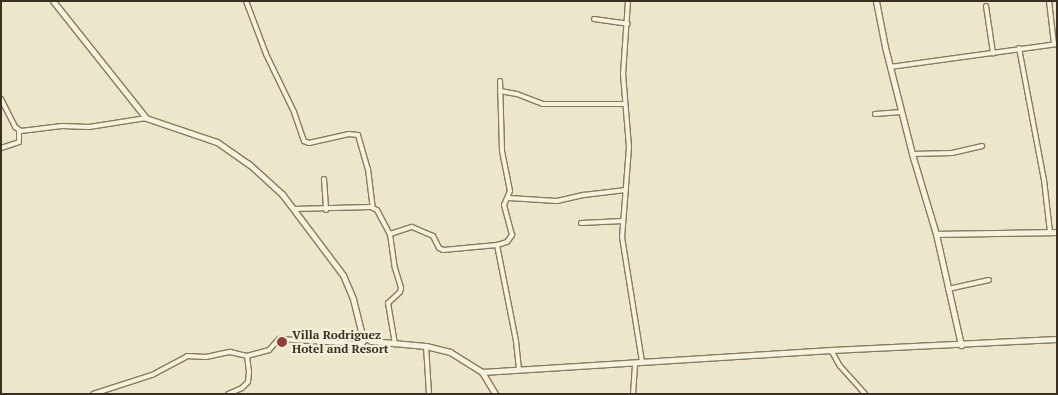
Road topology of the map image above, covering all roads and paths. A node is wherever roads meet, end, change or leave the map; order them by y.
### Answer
1 (53, 1) edge
2 (246, 1) edge
3 (628, 1) edge
4 (876, 1) edge
5 (1049, 1) edge
6 (986, 6) dead end
7 (594, 19) dead end
8 (628, 24) junction
9 (1056, 44) edge
10 (1019, 48) junction
11 (993, 53) junction
12 (890, 67) junction
13 (500, 81) dead end
14 (500, 91) junction
15 (1, 99) edge
16 (625, 104) junction
17 (902, 112) junction
18 (875, 114) dead end
19 (146, 118) junction
20 (19, 130) junction
21 (982, 146) dead end
22 (1, 148) edge
23 (912, 154) junction
24 (324, 180) dead end
25 (626, 190) junction
26 (509, 198) junction
27 (373, 208) junction
28 (294, 209) junction
29 (326, 210) junction
30 (623, 221) junction
31 (582, 223) dead end
32 (1050, 232) junction
33 (1057, 232) edge
34 (390, 234) junction
35 (936, 234) junction
36 (497, 245) junction
37 (989, 280) dead end
38 (948, 289) junction
39 (366, 339) junction
40 (1057, 339) edge
41 (395, 344) junction
42 (961, 345) junction
43 (426, 346) junction
44 (830, 350) junction
45 (247, 356) junction
46 (642, 362) junction
47 (635, 363) junction
48 (518, 370) junction
49 (482, 372) junction
50 (93, 394) edge
51 (228, 394) edge
52 (429, 394) edge
53 (496, 394) edge
54 (633, 394) edge
55 (865, 394) edge

1 - 19 street
2 - 27 street
3 - 8 street
4 - 12 street
5 - 9 street
6 - 11 street
7 - 8 street
8 - 16 street
9 - 10 street
10 - 11 street
10 - 32 street
11 - 12 street
12 - 17 street
13 - 14 street
14 - 16 street
14 - 26 street
15 - 20 street
16 - 25 street
17 - 18 street
17 - 23 street
19 - 20 street
19 - 28 street
20 - 22 street
21 - 23 street
23 - 35 street
24 - 29 street
25 - 26 street
25 - 30 street
26 - 36 street
27 - 29 street
27 - 34 street
28 - 29 street
28 - 39 street
30 - 31 street
30 - 46 street
32 - 33 street
32 - 35 street
34 - 36 street
34 - 41 street
35 - 38 street
36 - 48 street
37 - 38 street
38 - 42 street
39 - 41 street
39 - 45 street
40 - 42 street
41 - 43 street
42 - 44 street
43 - 49 street
43 - 52 street
44 - 46 street
44 - 55 street
45 - 50 street
45 - 51 street
46 - 47 street
47 - 48 street
47 - 54 street
48 - 49 street
49 - 53 street

